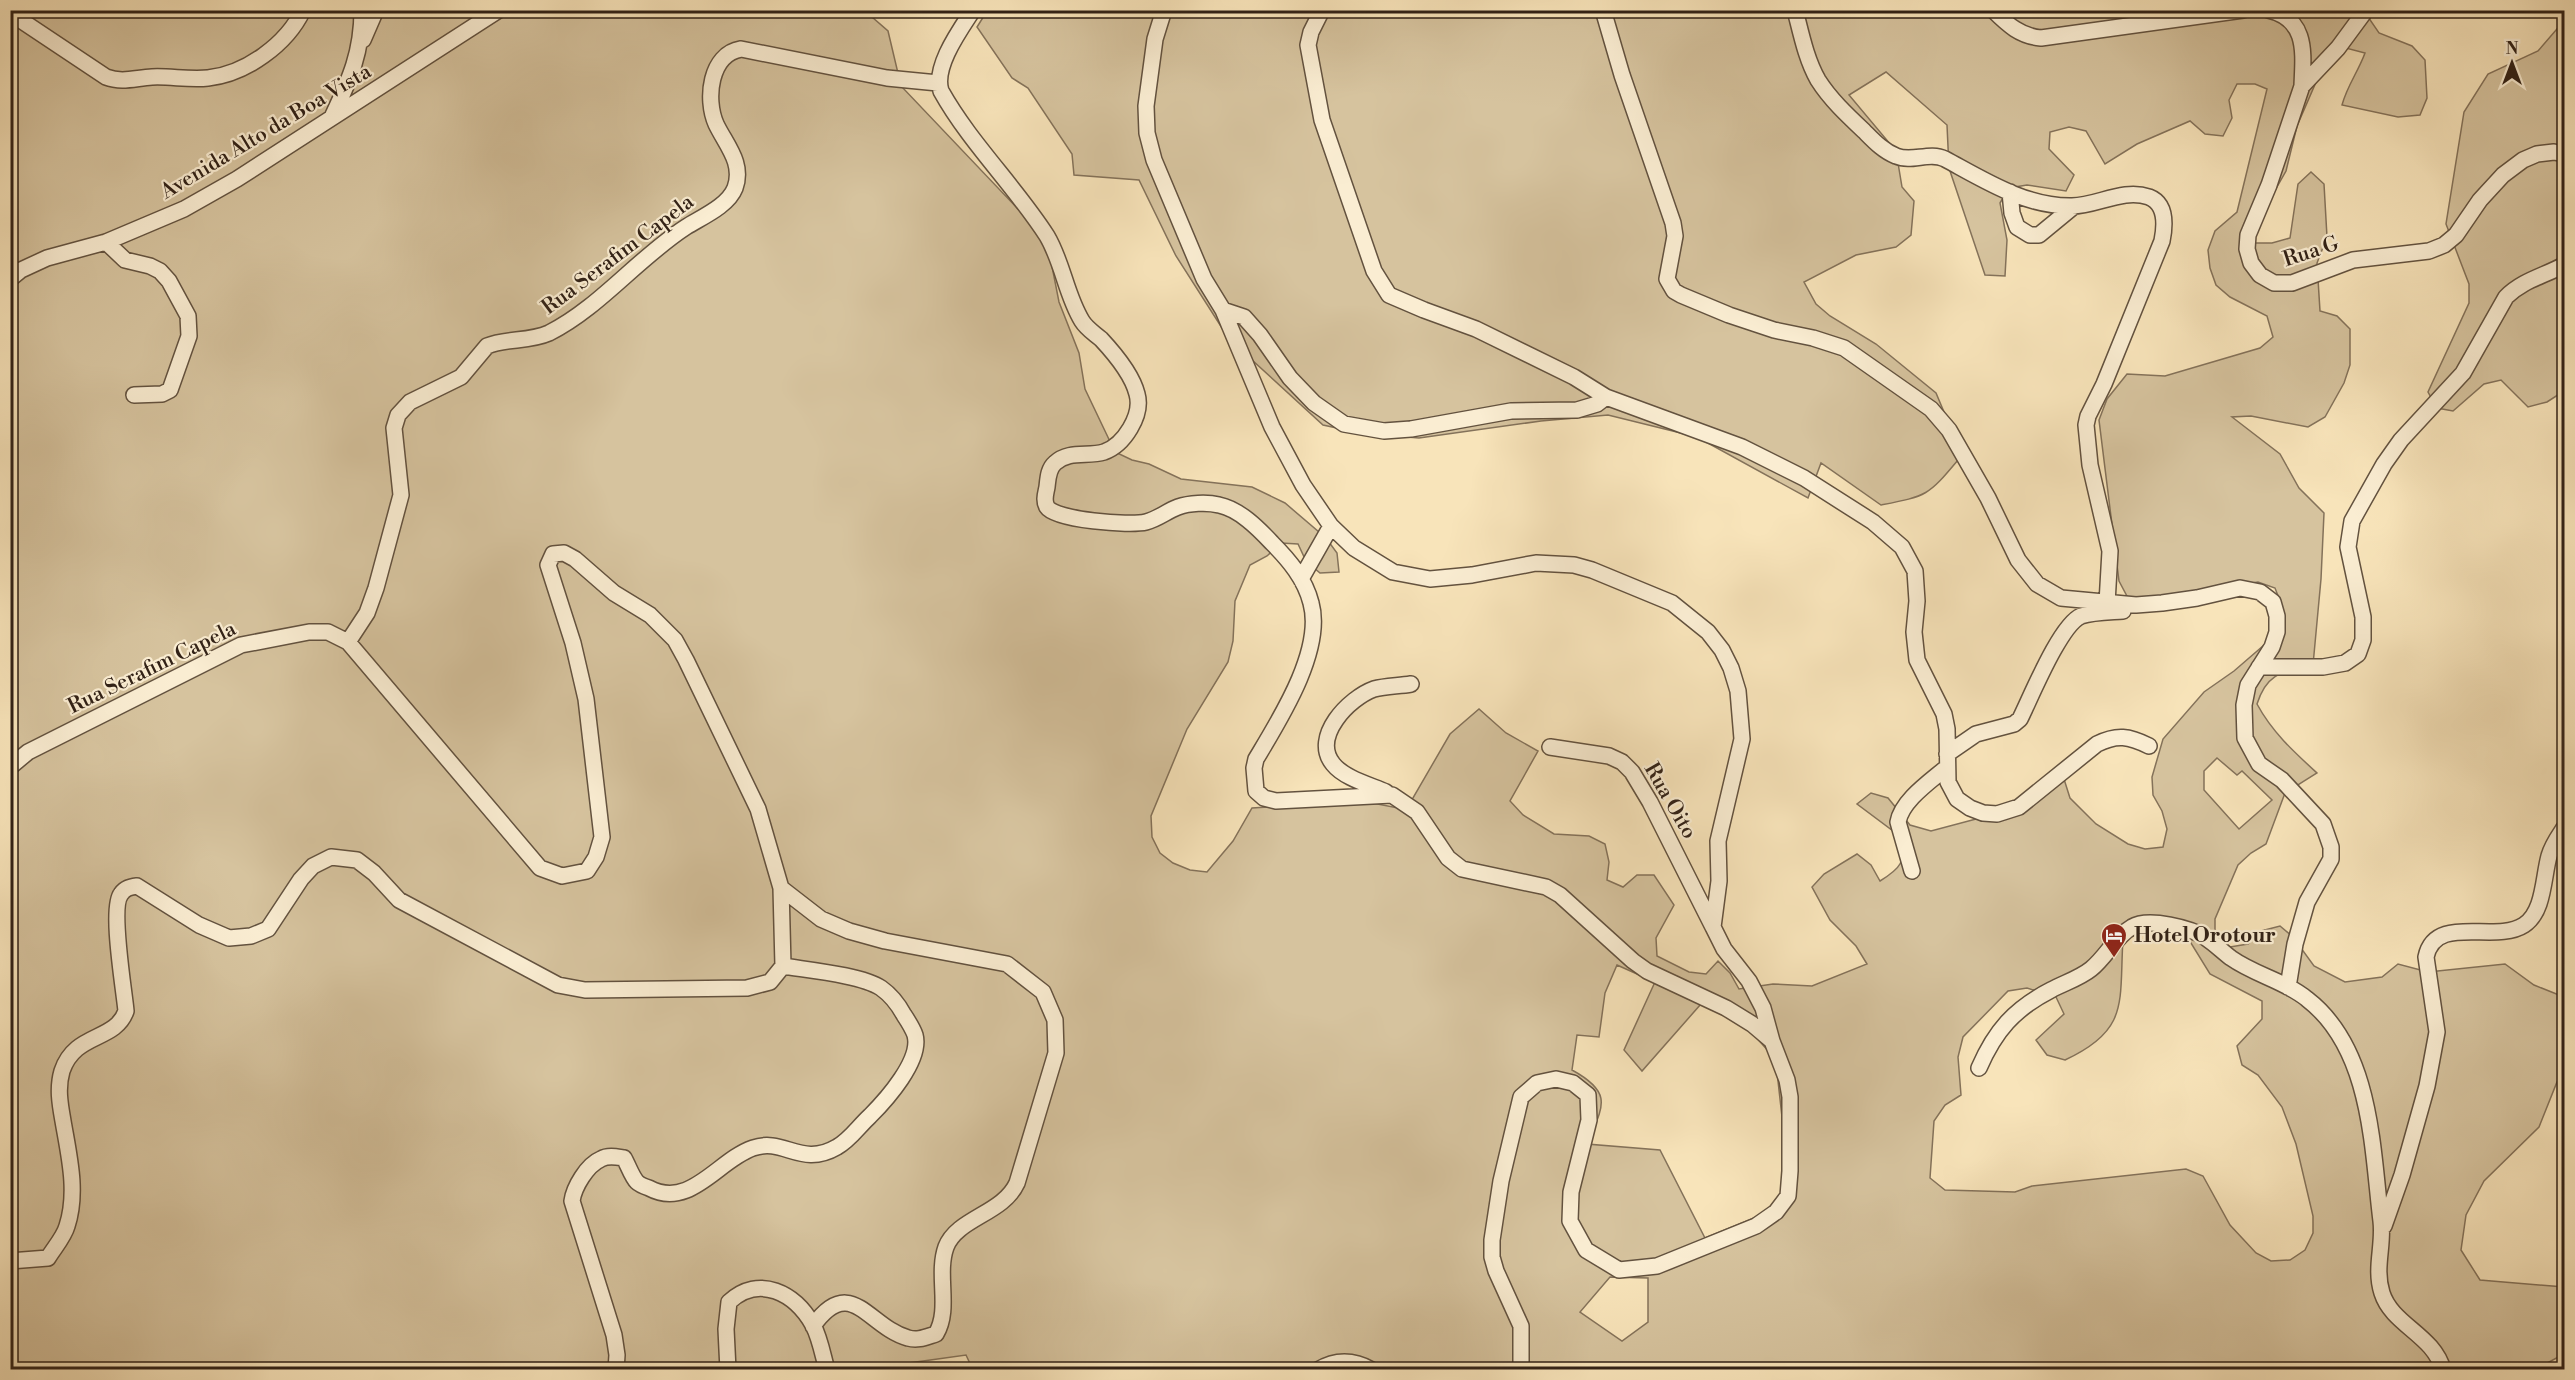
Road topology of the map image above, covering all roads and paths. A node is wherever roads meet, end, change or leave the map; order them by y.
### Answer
1 (303, 10) edge
2 (362, 10) edge
3 (376, 10) edge
4 (499, 10) edge
5 (973, 10) edge
6 (1164, 10) edge
7 (1322, 10) edge
8 (1603, 10) edge
9 (1795, 10) edge
10 (1993, 10) edge
11 (2243, 10) edge
12 (2268, 10) edge
13 (2366, 10) edge
14 (10, 13) edge
15 (360, 45) junction
16 (938, 83) junction
17 (2302, 86) junction
18 (333, 115) junction
19 (2565, 154) edge
20 (2010, 192) junction
21 (2073, 207) junction
22 (106, 242) junction
23 (2565, 265) edge
24 (10, 279) edge
25 (1223, 310) junction
26 (134, 395) dead end
27 (1606, 397) junction
28 (1331, 526) junction
29 (1301, 579) junction
30 (2107, 603) junction
31 (2136, 605) junction
32 (348, 642) junction
33 (2259, 667) junction
34 (1411, 684) dead end
35 (2148, 746) dead end
36 (1550, 747) dead end
37 (1947, 760) junction
38 (10, 767) edge
39 (1392, 795) junction
40 (2565, 828) edge
41 (1912, 871) dead end
42 (782, 888) junction
43 (1713, 927) junction
44 (783, 966) junction
45 (2288, 987) junction
46 (1772, 1041) junction
47 (1979, 1068) dead end
48 (2382, 1230) junction
49 (10, 1261) edge
50 (813, 1326) junction
51 (1326, 1368) edge
52 (616, 1370) edge
53 (728, 1370) edge
54 (827, 1370) edge
55 (1372, 1370) edge
56 (1521, 1370) edge
57 (2443, 1370) edge

1 - 14 street
2 - 15 street
3 - 15 street
4 - 18 street, Avenida Alto da Boa Vista
5 - 16 street
6 - 25 street
7 - 27 street
8 - 30 street
9 - 20 street
10 - 11 street
12 - 17 street
13 - 17 street, Rua G
15 - 18 street
16 - 29 street
16 - 32 street, Rua Serafim Capela
17 - 19 street, Rua G
18 - 22 street, Avenida Alto da Boa Vista
20 - 21 street
20 - 21 street
21 - 30 street
22 - 24 street, Avenida Alto da Boa Vista
22 - 26 street
23 - 33 street
25 - 27 street
25 - 28 street
27 - 37 street
28 - 29 street
28 - 43 street
29 - 39 street
30 - 31 street
31 - 33 street
31 - 37 street
32 - 38 street, Rua Serafim Capela
32 - 42 street
33 - 45 street
34 - 39 street
35 - 37 street
36 - 43 street, Rua Oito
37 - 41 street
39 - 46 street
40 - 48 street
42 - 44 street
42 - 50 street
43 - 46 street, Rua Oito
44 - 49 street
44 - 52 street
45 - 47 street
45 - 48 street
46 - 56 street, Rua Oito
48 - 57 street
50 - 53 street
50 - 54 street
51 - 55 street

